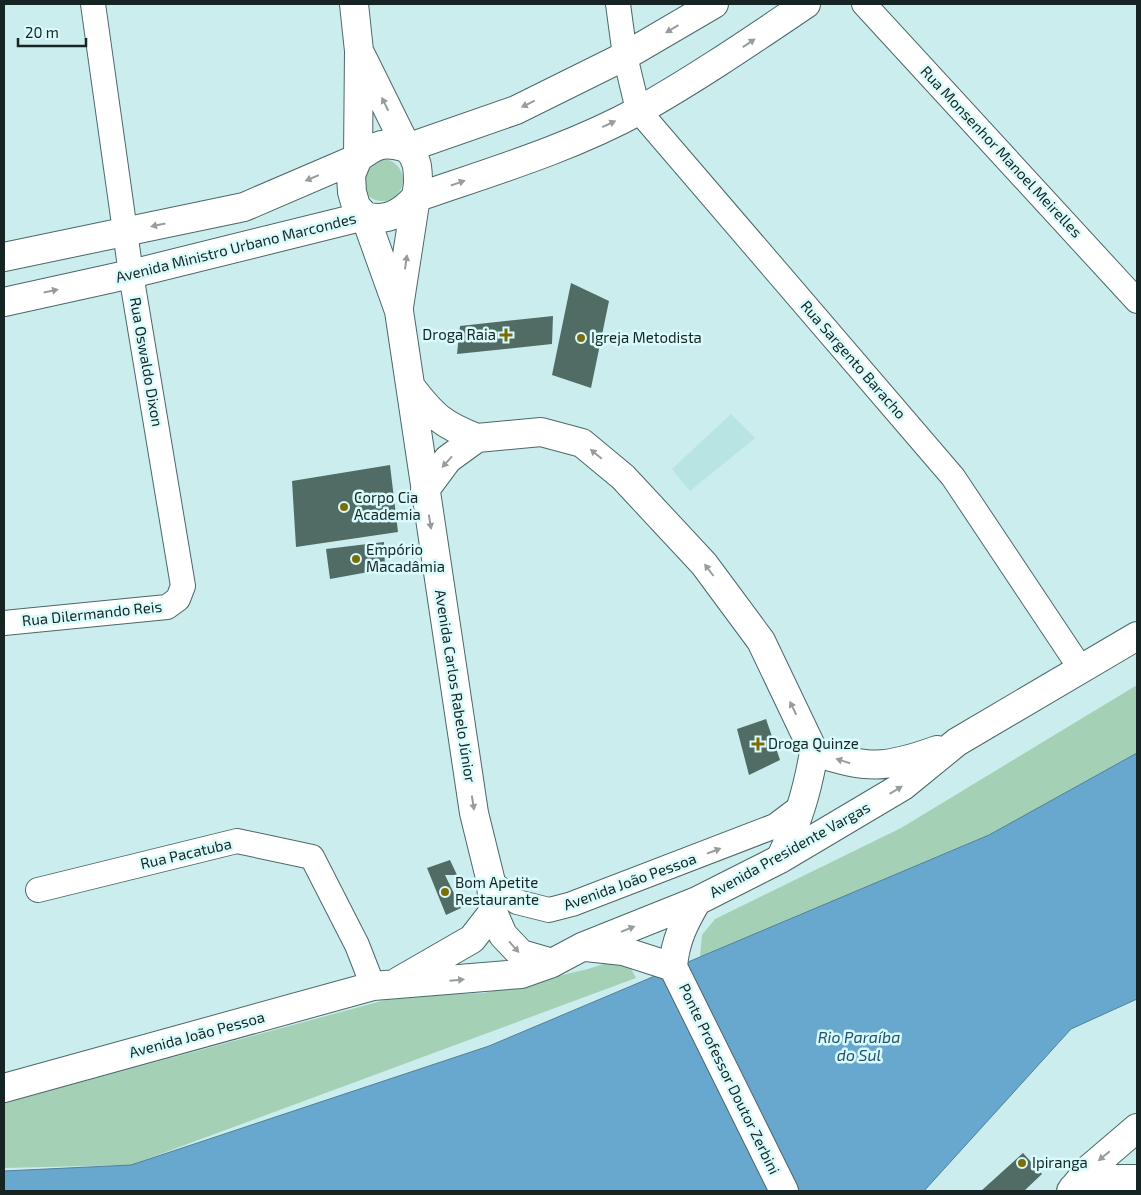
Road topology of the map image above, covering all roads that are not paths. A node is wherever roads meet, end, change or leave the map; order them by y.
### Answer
1 (94, 4) edge
2 (354, 4) edge
3 (618, 4) edge
4 (714, 4) edge
5 (806, 4) edge
6 (864, 4) edge
7 (359, 51) junction
8 (625, 56) junction
9 (638, 110) junction
10 (407, 148) junction
11 (358, 158) junction
12 (415, 198) junction
13 (365, 216) junction
14 (125, 231) junction
15 (4, 257) edge
16 (130, 274) junction
17 (1137, 301) edge
18 (4, 302) edge
19 (399, 311) junction
20 (411, 387) junction
21 (477, 438) junction
22 (426, 490) junction
23 (178, 599) joint
24 (4, 623) edge
25 (1137, 636) edge
26 (1082, 669) junction
27 (957, 742) junction
28 (814, 752) junction
29 (803, 805) junction
30 (780, 859) junction
31 (491, 882) junction
32 (38, 890) dead end
33 (697, 901) junction
34 (493, 912) junction
35 (582, 947) junction
36 (552, 963) junction
37 (676, 970) junction
38 (382, 986) junction
39 (4, 1088) edge
40 (1137, 1128) edge
41 (1137, 1179) edge
42 (1072, 1190) edge
43 (784, 1191) edge

1 - 14 street, Rua Oswaldo Dixon
2 - 7 street, Avenida Carlos Rabelo Júnior
3 - 8 street, Rua Sargento Baracho
4 -> 8 street
9 -> 5 street, Avenida Ministro Urbano Marcondes
6 - 17 street, Rua Monsenhor Manoel Meirelles
10 -> 7 street, Avenida Carlos Rabelo Júnior
7 - 11 street, Avenida Carlos Rabelo Júnior
8 - 9 street, Rua Sargento Baracho
8 -> 10 street
12 -> 9 street, Avenida Ministro Urbano Marcondes
9 - 26 street, Rua Sargento Baracho
10 - 11 street
10 - 12 street, Avenida Carlos Rabelo Júnior
11 - 13 street, Avenida Carlos Rabelo Júnior
11 -> 14 street
12 - 13 street, Avenida Ministro Urbano Marcondes
19 -> 12 street, Avenida Carlos Rabelo Júnior
13 - 16 street, Avenida Ministro Urbano Marcondes
13 - 19 street, Avenida Carlos Rabelo Júnior
14 - 15 street
14 - 16 street, Rua Oswaldo Dixon
18 -> 16 street, Avenida Ministro Urbano Marcondes
16 - 23 street, Rua Oswaldo Dixon
19 - 20 street, Avenida Carlos Rabelo Júnior
20 - 21 street
20 - 22 street, Avenida Carlos Rabelo Júnior
21 -> 22 street
28 -> 21 street
22 -> 31 street, Avenida Carlos Rabelo Júnior
23 - 24 street, Rua Dilermando Reis
25 - 26 street, Avenida Presidente Vargas
26 - 27 street, Avenida Presidente Vargas
27 -> 28 street, Avenida Presidente Vargas
30 -> 27 street, Avenida Presidente Vargas
28 - 29 street
29 - 30 street
31 -> 29 street, Avenida João Pessoa
30 - 33 street, Avenida Presidente Vargas
31 - 34 street
32 - 38 street, Rua Pacatuba
35 -> 33 street, Avenida Presidente Vargas
33 - 37 street
34 -> 36 street
34 - 38 street, Avenida João Pessoa
35 - 36 street, Avenida João Pessoa
35 - 37 street
38 -> 36 street, Avenida João Pessoa
37 - 43 street, Ponte Professor Doutor Zerbini
38 - 39 street, Avenida João Pessoa
40 -> 42 street
41 - 42 street

